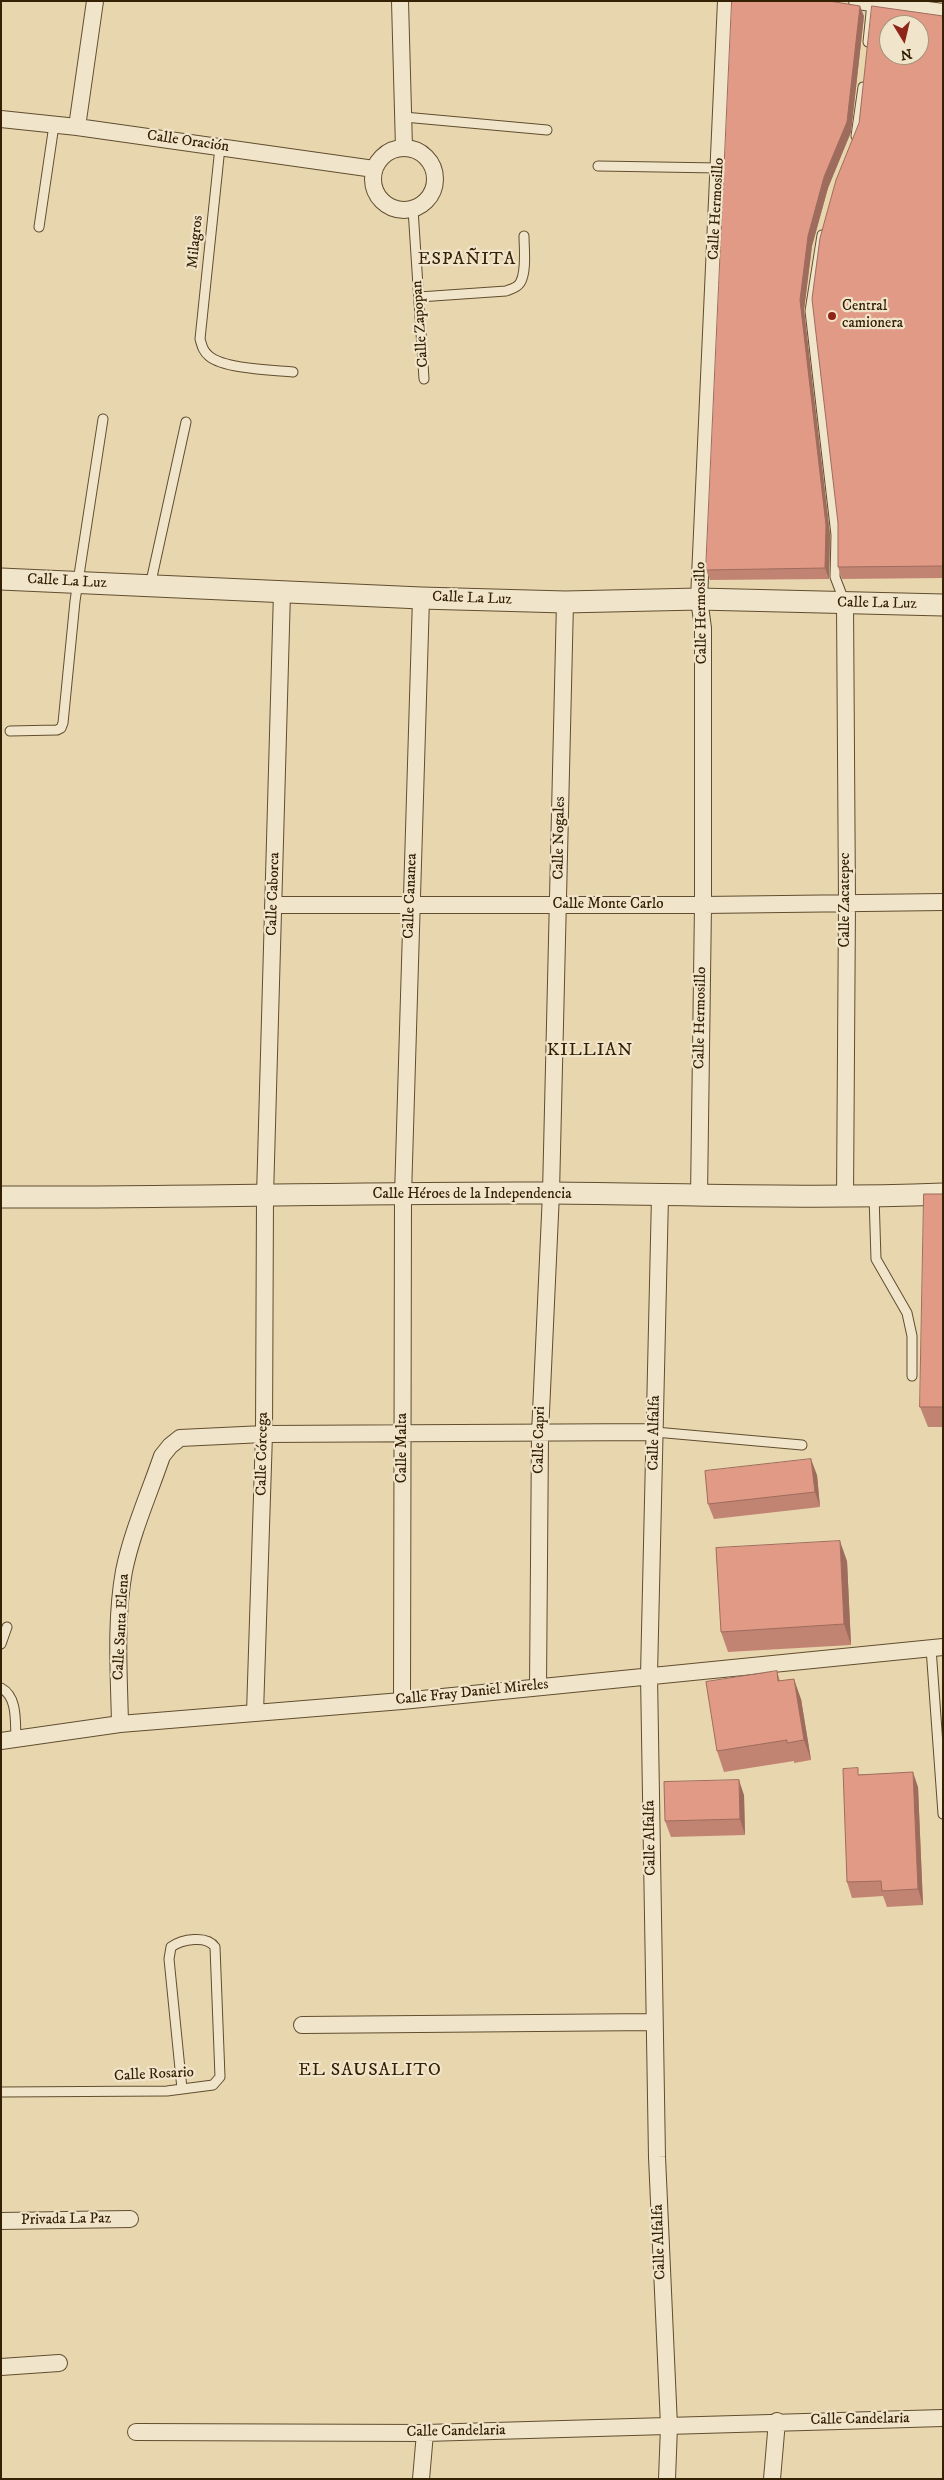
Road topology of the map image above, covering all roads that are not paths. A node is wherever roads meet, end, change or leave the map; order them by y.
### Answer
1 (95, 1) edge
2 (400, 1) edge
3 (726, 1) edge
4 (864, 2) edge
5 (943, 12) edge
6 (868, 52) edge
7 (864, 80) edge
8 (404, 117) junction
9 (1, 119) edge
10 (54, 125) junction
11 (77, 127) junction
12 (547, 130) dead end
13 (854, 142) edge
14 (220, 147) junction
15 (404, 148) junction
16 (598, 166) dead end
17 (719, 168) junction
18 (374, 169) junction
19 (413, 209) junction
20 (825, 224) edge
21 (39, 227) dead end
22 (524, 236) dead end
23 (419, 297) junction
24 (293, 372) dead end
25 (424, 379) dead end
26 (103, 419) dead end
27 (186, 422) dead end
28 (1, 579) edge
29 (78, 582) junction
30 (150, 586) junction
31 (282, 592) junction
32 (420, 598) junction
33 (699, 599) junction
34 (565, 602) junction
35 (845, 604) junction
36 (943, 605) edge
37 (10, 731) dead end
38 (943, 902) edge
39 (847, 903) junction
40 (558, 904) junction
41 (274, 905) junction
42 (703, 905) junction
43 (411, 906) junction
44 (551, 1193) junction
45 (943, 1194) edge
46 (403, 1195) junction
47 (265, 1196) junction
48 (660, 1196) junction
49 (699, 1196) junction
50 (874, 1196) junction
51 (1, 1197) edge
52 (845, 1197) junction
53 (912, 1376) dead end
54 (655, 1432) junction
55 (404, 1433) junction
56 (264, 1434) junction
57 (540, 1434) junction
58 (802, 1444) dead end
59 (7, 1627) dead end
60 (1, 1644) edge
61 (937, 1647) edge
62 (649, 1675) junction
63 (538, 1687) junction
64 (1, 1688) edge
65 (402, 1701) junction
66 (255, 1713) junction
67 (120, 1724) junction
68 (9, 1740) edge
69 (943, 1814) edge
70 (654, 2022) junction
71 (302, 2025) dead end
72 (182, 2089) junction
73 (1, 2092) edge
74 (130, 2219) dead end
75 (1, 2221) edge
76 (59, 2363) dead end
77 (1, 2368) edge
78 (943, 2418) edge
79 (776, 2421) junction
80 (669, 2426) junction
81 (136, 2432) dead end
82 (426, 2433) junction
83 (421, 2479) edge
84 (667, 2479) edge
85 (772, 2479) edge

1 - 11 street
2 - 8 street
3 - 17 street, Calle Hermosillo
4 - 5 street
4 - 6 lane
7 - 13 lane
8 - 12 lane
8 - 15 street
9 - 10 street, Calle Oración
10 - 11 street, Calle Oración
10 - 21 lane
11 - 14 street, Calle Oración
14 - 18 street, Calle Oración
14 - 24 lane, Milagros
15 - 18 street
15 - 19 street
16 - 17 lane
17 - 33 street, Calle Hermosillo
18 - 19 street
19 - 23 lane, Calle Zapopan
20 - 35 lane
22 - 23 lane
23 - 25 lane, Calle Zapopan
26 - 29 lane
27 - 30 lane
28 - 29 street, Calle La Luz
29 - 30 street, Calle La Luz
29 - 37 lane
30 - 31 street, Calle La Luz
31 - 32 street, Calle La Luz
31 - 41 street, Calle Caborca
32 - 34 street, Calle La Luz
32 - 43 street, Calle Cananea
33 - 34 street, Calle La Luz
33 - 35 street, Calle La Luz
33 - 42 street, Calle Hermosillo
34 - 40 street, Calle Nogales
35 - 36 street, Calle La Luz
35 - 39 street, Calle Zacatepec
38 - 39 street, Calle Monte Carlo
39 - 42 street, Calle Monte Carlo
39 - 52 street, Calle Zacatepec
40 - 42 street, Calle Monte Carlo
40 - 43 street, Calle Monte Carlo
40 - 44 street, Calle Nogales
41 - 43 street, Calle Monte Carlo
41 - 47 street, Calle Caborca
42 - 49 street, Calle Hermosillo
43 - 46 street, Calle Cananea
44 - 46 street, Calle Héroes de la Independencia
44 - 48 street, Calle Héroes de la Independencia
44 - 57 street, Calle Capri
45 - 50 street, Calle Héroes de la Independencia
46 - 47 street, Calle Héroes de la Independencia
46 - 55 street, Calle Malta
47 - 51 street, Calle Héroes de la Independencia
47 - 56 street, Calle Córcega
48 - 49 street, Calle Héroes de la Independencia
48 - 54 street, Calle Alfalfa
49 - 52 street, Calle Héroes de la Independencia
50 - 52 street, Calle Héroes de la Independencia
50 - 53 lane
54 - 57 street, Calle Santa Elena
54 - 58 lane
54 - 62 street, Calle Alfalfa
55 - 56 street, Calle Santa Elena
55 - 57 street, Calle Santa Elena
55 - 65 street, Calle Malta
56 - 66 street, Calle Córcega
56 - 67 street, Calle Santa Elena
57 - 63 street, Calle Capri
59 - 60 lane
61 - 62 street, Calle Fray Daniel Mireles
61 - 69 lane
62 - 63 street, Calle Fray Daniel Mireles
62 - 70 street, Calle Alfalfa
63 - 65 street, Calle Fray Daniel Mireles
64 - 68 lane
65 - 66 street, Calle Fray Daniel Mireles
66 - 67 street, Calle Fray Daniel Mireles
67 - 68 street, Calle Fray Daniel Mireles
70 - 71 street
70 - 80 street, Calle Alfalfa
72 - 72 lane, Calle Rosario
72 - 73 lane, Calle Rosario
74 - 75 street, Privada La Paz
76 - 77 street
78 - 79 street, Calle Candelaria
79 - 80 street, Calle Candelaria
79 - 85 street
80 - 82 street, Calle Candelaria
80 - 84 street, Calle Alfalfa
81 - 82 street, Calle Candelaria
82 - 83 street

